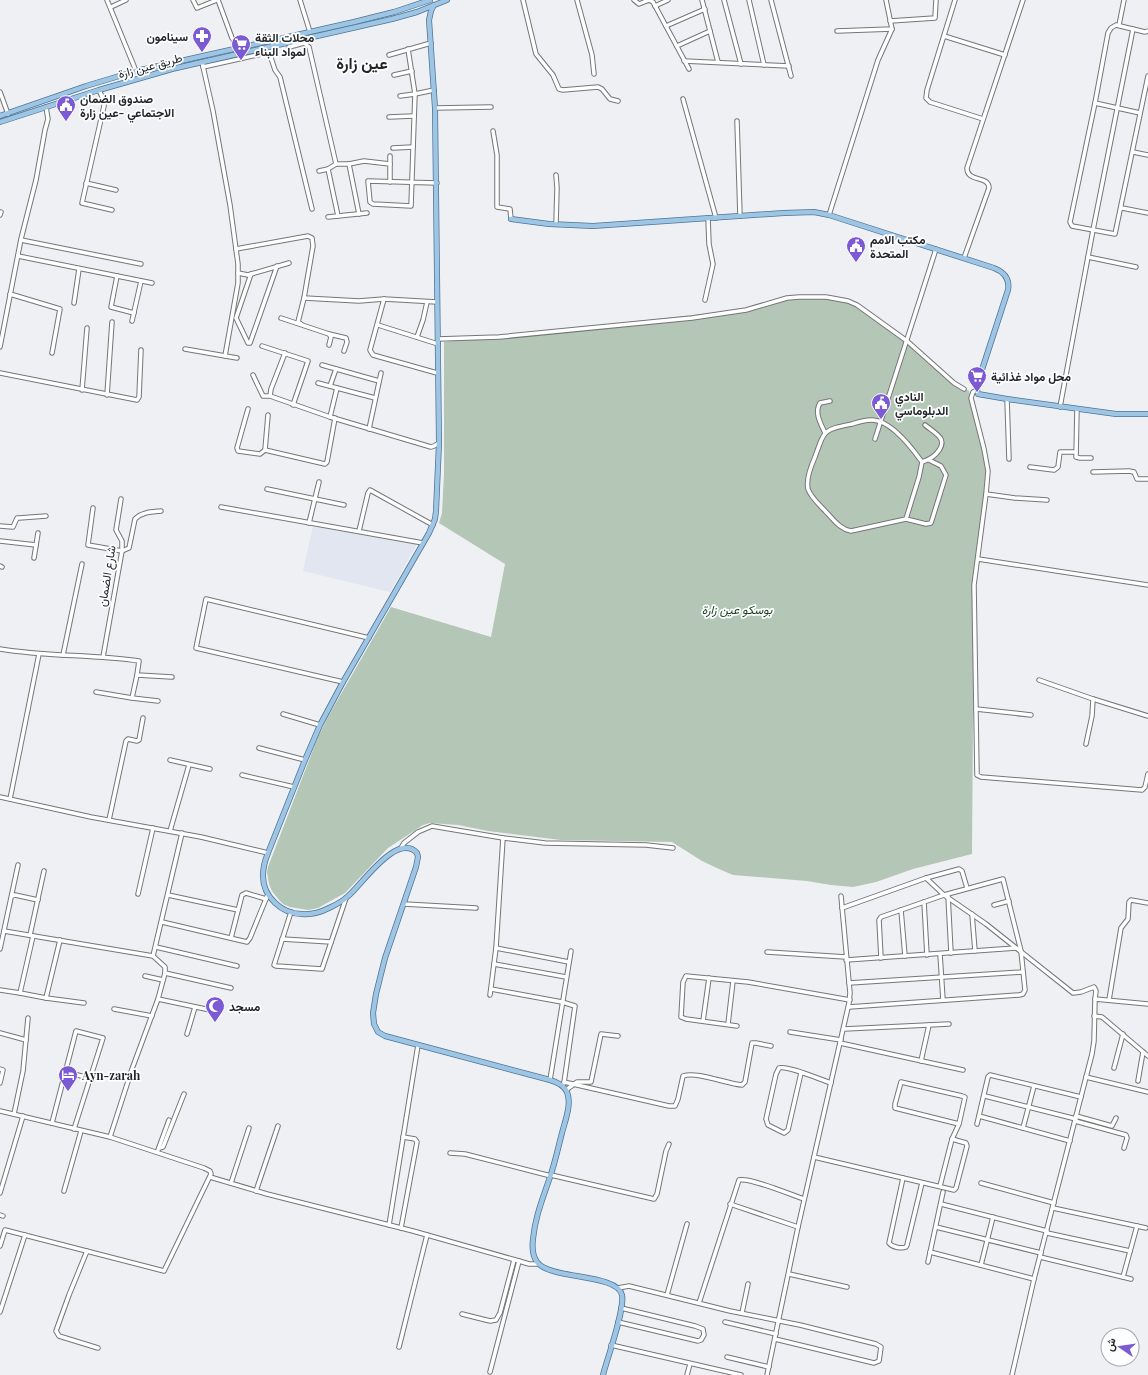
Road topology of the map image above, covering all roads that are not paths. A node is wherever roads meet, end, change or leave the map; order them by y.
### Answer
1 (107, 0) edge
2 (126, 0) edge
3 (193, 0) edge
4 (218, 0) edge
5 (300, 0) edge
6 (430, 0) edge
7 (447, 0) edge
8 (522, 0) edge
9 (577, 0) edge
10 (634, 0) edge
11 (668, 0) edge
12 (702, 0) edge
13 (724, 0) edge
14 (749, 0) edge
15 (771, 0) edge
16 (886, 0) edge
17 (936, 0) edge
18 (955, 0) edge
19 (1023, 0) edge
20 (1124, 0) edge
21 (434, 5) junction
22 (655, 6) junction
23 (111, 7) junction
24 (705, 9) junction
25 (417, 12) junction
26 (429, 20) junction
27 (890, 20) junction
28 (1118, 25) junction
29 (666, 26) junction
30 (892, 29) junction
31 (1133, 29) junction
32 (710, 31) junction
33 (836, 31) dead end
34 (1148, 31) edge
35 (310, 32) junction
36 (944, 36) junction
37 (232, 38) junction
38 (431, 42) junction
39 (289, 46) dead end
40 (677, 46) junction
41 (239, 48) junction
42 (408, 49) junction
43 (232, 50) junction
44 (389, 54) dead end
45 (1005, 55) junction
46 (684, 61) junction
47 (718, 62) junction
48 (741, 64) junction
49 (202, 65) junction
50 (764, 65) junction
51 (789, 66) junction
52 (689, 70) dead end
53 (136, 71) junction
54 (412, 71) junction
55 (594, 74) dead end
56 (394, 75) dead end
57 (791, 76) dead end
58 (1148, 76) edge
59 (99, 90) junction
60 (434, 90) junction
61 (0, 92) edge
62 (415, 94) junction
63 (400, 96) dead end
64 (683, 99) dead end
65 (618, 101) dead end
66 (1095, 103) junction
67 (46, 107) junction
68 (491, 107) dead end
69 (435, 108) junction
70 (1117, 108) junction
71 (1140, 112) junction
72 (8, 114) junction
73 (0, 116) edge
74 (414, 116) junction
75 (389, 117) dead end
76 (983, 119) junction
77 (737, 121) dead end
78 (0, 122) edge
79 (493, 131) dead end
80 (413, 147) junction
81 (393, 148) dead end
82 (1133, 152) junction
83 (1148, 155) edge
84 (390, 156) dead end
85 (336, 164) junction
86 (349, 164) junction
87 (390, 164) junction
88 (328, 169) junction
89 (319, 171) dead end
90 (556, 175) dead end
91 (390, 182) junction
92 (412, 182) junction
93 (86, 183) junction
94 (436, 183) junction
95 (116, 190) dead end
96 (1122, 208) junction
97 (312, 209) dead end
98 (112, 210) dead end
99 (367, 213) dead end
100 (1148, 213) edge
101 (359, 214) junction
102 (829, 215) junction
103 (338, 216) junction
104 (740, 216) junction
105 (328, 217) dead end
106 (511, 218) joint
107 (708, 218) junction
108 (716, 218) junction
109 (556, 224) junction
110 (1093, 230) junction
111 (21, 240) junction
112 (236, 249) junction
113 (936, 249) junction
114 (18, 256) junction
115 (1088, 256) junction
116 (964, 258) junction
117 (290, 263) dead end
118 (141, 264) dead end
119 (277, 266) junction
120 (1136, 267) dead end
121 (80, 269) junction
122 (238, 273) junction
123 (251, 274) junction
124 (117, 276) junction
125 (141, 281) junction
126 (152, 283) dead end
127 (10, 294) junction
128 (304, 298) junction
129 (384, 299) junction
130 (705, 300) dead end
131 (74, 302) dead end
132 (427, 302) junction
133 (437, 302) junction
134 (134, 312) junction
135 (281, 318) dead end
136 (132, 321) dead end
137 (112, 322) dead end
138 (301, 324) junction
139 (378, 325) junction
140 (87, 328) dead end
141 (329, 334) junction
142 (417, 337) junction
143 (1, 339) edge
144 (907, 341) junction
145 (438, 342) junction
146 (329, 345) dead end
147 (262, 346) dead end
148 (0, 347) edge
149 (185, 349) dead end
150 (141, 350) dead end
151 (344, 351) dead end
152 (52, 353) dead end
153 (285, 353) junction
154 (225, 356) junction
155 (237, 358) dead end
156 (322, 365) dead end
157 (336, 369) junction
158 (0, 373) edge
159 (381, 373) dead end
160 (437, 373) junction
161 (253, 375) dead end
162 (379, 382) junction
163 (318, 383) dead end
164 (330, 386) junction
165 (337, 388) junction
166 (964, 389) dead end
167 (82, 390) junction
168 (977, 390) junction
169 (107, 395) junction
170 (270, 396) junction
171 (375, 398) junction
172 (830, 400) dead end
173 (1007, 400) junction
174 (293, 405) junction
175 (1060, 407) junction
176 (248, 409) dead end
177 (1077, 409) junction
178 (1148, 414) edge
179 (268, 415) dead end
180 (330, 416) junction
181 (335, 418) junction
182 (881, 421) junction
183 (925, 425) dead end
184 (369, 428) junction
185 (825, 434) junction
186 (874, 439) dead end
187 (439, 442) junction
188 (264, 450) junction
189 (1076, 452) junction
190 (1090, 458) dead end
191 (1009, 459) dead end
192 (929, 460) junction
193 (922, 462) junction
194 (1030, 467) dead end
195 (1094, 472) dead end
196 (1148, 479) edge
197 (319, 482) dead end
198 (267, 489) dead end
199 (986, 494) junction
200 (121, 498) dead end
201 (315, 500) junction
202 (1047, 500) dead end
203 (344, 505) dead end
204 (221, 507) dead end
205 (93, 508) dead end
206 (161, 510) dead end
207 (46, 516) dead end
208 (906, 519) junction
209 (310, 523) junction
210 (433, 525) junction
211 (0, 526) edge
212 (359, 531) junction
213 (38, 533) dead end
214 (0, 541) edge
215 (423, 543) junction
216 (36, 545) junction
217 (122, 551) junction
218 (34, 558) dead end
219 (978, 559) junction
220 (82, 564) dead end
221 (1148, 585) edge
222 (369, 638) junction
223 (0, 650) edge
224 (39, 654) junction
225 (63, 655) junction
226 (102, 657) junction
227 (138, 675) junction
228 (172, 677) dead end
229 (1039, 680) dead end
230 (343, 682) junction
231 (96, 692) dead end
232 (132, 698) junction
233 (1093, 699) junction
234 (158, 701) dead end
235 (976, 709) junction
236 (283, 714) dead end
237 (1031, 715) dead end
238 (1148, 716) edge
239 (143, 718) dead end
240 (320, 725) junction
241 (1086, 744) dead end
242 (259, 748) dead end
243 (170, 760) dead end
244 (304, 760) junction
245 (189, 765) junction
246 (210, 769) dead end
247 (242, 774) dead end
248 (1148, 774) edge
249 (294, 787) junction
250 (0, 797) edge
251 (10, 799) junction
252 (109, 820) junction
253 (153, 828) junction
254 (170, 831) junction
255 (182, 833) junction
256 (503, 838) junction
257 (401, 848) junction
258 (673, 848) dead end
259 (268, 853) junction
260 (18, 865) dead end
261 (44, 871) dead end
262 (926, 878) junction
263 (967, 888) junction
264 (138, 894) dead end
265 (268, 894) junction
266 (168, 895) junction
267 (12, 896) junction
268 (841, 896) dead end
269 (946, 896) junction
270 (346, 898) junction
271 (266, 899) junction
272 (38, 900) junction
273 (924, 902) junction
274 (1009, 902) junction
275 (1148, 903) edge
276 (404, 904) junction
277 (994, 905) dead end
278 (476, 908) dead end
279 (842, 908) junction
280 (238, 910) junction
281 (901, 910) junction
282 (291, 912) junction
283 (972, 914) junction
284 (162, 922) junction
285 (4, 931) junction
286 (31, 936) junction
287 (231, 938) junction
288 (60, 940) junction
289 (282, 940) junction
290 (331, 942) junction
291 (156, 947) junction
292 (496, 948) junction
293 (1016, 948) junction
294 (0, 949) edge
295 (571, 951) dead end
296 (974, 951) junction
297 (1021, 951) junction
298 (767, 952) dead end
299 (951, 953) junction
300 (940, 954) junction
301 (928, 955) junction
302 (153, 956) junction
303 (905, 956) junction
304 (881, 958) junction
305 (846, 959) junction
306 (569, 962) junction
307 (494, 964) junction
308 (237, 966) dead end
309 (165, 972) junction
310 (1023, 972) junction
311 (145, 976) dead end
312 (566, 977) junction
313 (942, 977) junction
314 (710, 978) junction
315 (163, 980) junction
316 (734, 980) junction
317 (849, 983) junction
318 (231, 988) dead end
319 (491, 989) junction
320 (0, 990) edge
321 (20, 993) junction
322 (490, 995) dead end
323 (46, 998) junction
324 (1095, 998) junction
325 (158, 999) junction
326 (850, 1000) junction
327 (943, 1000) junction
328 (1109, 1000) junction
329 (562, 1002) junction
330 (84, 1003) dead end
331 (1148, 1004) edge
332 (195, 1007) junction
333 (849, 1007) junction
334 (114, 1009) dead end
335 (215, 1012) dead end
336 (152, 1016) junction
337 (1094, 1016) junction
338 (28, 1018) dead end
339 (703, 1021) junction
340 (728, 1024) junction
341 (949, 1024) dead end
342 (928, 1025) junction
343 (737, 1026) dead end
344 (844, 1029) junction
345 (790, 1032) dead end
346 (0, 1033) edge
347 (187, 1034) dead end
348 (1123, 1034) junction
349 (618, 1036) dead end
350 (26, 1040) junction
351 (841, 1041) junction
352 (418, 1045) junction
353 (771, 1046) dead end
354 (1143, 1052) junction
355 (1148, 1056) edge
356 (921, 1061) junction
357 (1114, 1068) dead end
358 (0, 1069) edge
359 (963, 1070) dead end
360 (65, 1072) junction
361 (801, 1073) junction
362 (1086, 1077) junction
363 (90, 1078) junction
364 (550, 1080) junction
365 (1138, 1081) dead end
366 (0, 1083) edge
367 (831, 1083) junction
368 (573, 1084) junction
369 (564, 1086) junction
370 (1034, 1086) junction
371 (1148, 1092) edge
372 (184, 1094) dead end
373 (985, 1096) junction
374 (1081, 1097) junction
375 (1029, 1107) junction
376 (0, 1111) edge
377 (14, 1114) junction
378 (23, 1116) junction
379 (979, 1116) junction
380 (1076, 1118) junction
381 (1116, 1118) dead end
382 (169, 1120) dead end
383 (52, 1123) junction
384 (959, 1124) junction
385 (977, 1124) dead end
386 (278, 1126) dead end
387 (249, 1128) dead end
388 (1023, 1128) junction
389 (74, 1129) junction
390 (81, 1131) junction
391 (110, 1137) junction
392 (403, 1137) junction
393 (952, 1139) junction
394 (1070, 1141) junction
395 (669, 1144) dead end
396 (159, 1148) junction
397 (1124, 1148) dead end
398 (157, 1152) junction
399 (450, 1153) dead end
400 (814, 1157) junction
401 (551, 1176) junction
402 (210, 1177) junction
403 (903, 1178) junction
404 (231, 1183) junction
405 (922, 1183) junction
406 (981, 1183) dead end
407 (940, 1186) junction
408 (64, 1191) dead end
409 (256, 1191) junction
410 (943, 1192) dead end
411 (0, 1193) edge
412 (804, 1200) junction
413 (1054, 1203) junction
414 (730, 1204) junction
415 (941, 1204) junction
416 (1053, 1208) junction
417 (993, 1217) junction
418 (687, 1224) dead end
419 (389, 1225) junction
420 (1136, 1226) junction
421 (798, 1227) junction
422 (936, 1227) junction
423 (401, 1228) junction
424 (1146, 1228) dead end
425 (0, 1229) edge
426 (5, 1230) junction
427 (1047, 1232) junction
428 (25, 1235) junction
429 (427, 1235) junction
430 (987, 1240) junction
431 (0, 1246) edge
432 (87, 1251) junction
433 (1130, 1251) junction
434 (930, 1252) junction
435 (1041, 1255) junction
436 (514, 1260) junction
437 (519, 1261) junction
438 (928, 1262) dead end
439 (537, 1264) junction
440 (981, 1265) junction
441 (789, 1274) junction
442 (1123, 1277) junction
443 (1034, 1279) junction
444 (1131, 1279) dead end
445 (748, 1284) dead end
446 (847, 1287) dead end
447 (618, 1288) junction
448 (667, 1295) junction
449 (699, 1303) junction
450 (621, 1308) junction
451 (0, 1312) edge
452 (742, 1313) junction
453 (462, 1314) dead end
454 (778, 1321) junction
455 (618, 1322) junction
456 (725, 1322) dead end
457 (776, 1334) junction
458 (775, 1339) junction
459 (611, 1345) junction
460 (399, 1347) dead end
461 (98, 1348) dead end
462 (727, 1357) dead end
463 (690, 1364) junction
464 (769, 1367) junction
465 (490, 1372) dead end
466 (603, 1375) edge
467 (687, 1375) edge
468 (741, 1375) edge
469 (768, 1375) edge
470 (1012, 1375) edge

1 - 23 street
2 - 23 street
3 - 4 street
4 - 37 street
5 - 35 street
6 - 35 main road, طريق عين زارة
7 - 21 main road, طريق عين زارة
8 - 65 street
9 - 55 street
10 - 22 street
11 - 22 street
12 - 24 street
13 - 48 street
14 - 50 street
15 - 51 street
16 - 27 street
17 - 27 street
18 - 36 street
19 - 45 street
20 - 28 street
21 - 25 main road, طريق عين زارة
21 - 26 main road
22 - 29 street
23 - 53 street
24 - 29 street
24 - 32 street
25 - 26 main road
25 - 49 main road, طريق عين زارة
26 - 38 main road
27 - 30 street
28 - 31 street
28 - 66 street
29 - 40 street
30 - 33 street
30 - 102 street
31 - 34 street
31 - 70 street
32 - 40 street
32 - 47 street
35 - 41 main road, طريق عين زارة
36 - 45 street
36 - 76 street
37 - 41 street
37 - 43 street
38 - 42 street
38 - 60 main road
39 - 85 street
40 - 46 street
41 - 43 main road, طريق عين زارة
42 - 44 street
42 - 54 street
43 - 53 main road, طريق عين زارة
45 - 76 street
46 - 47 street
46 - 52 street
47 - 48 street
48 - 50 street
49 - 59 main road, طريق عين زارة
49 - 97 street
49 - 112 street
50 - 51 street
51 - 57 street
53 - 72 main road, طريق عين زارة
54 - 56 street
54 - 62 street
58 - 71 street
59 - 67 main road, طريق عين زارة
59 - 93 street
60 - 62 street
60 - 69 main road
61 - 72 street
62 - 63 street
62 - 74 street
64 - 108 street
66 - 70 street
66 - 110 street
67 - 78 main road, طريق عين زارة
67 - 111 street
68 - 69 street
69 - 94 main road
70 - 71 street
70 - 110 street
71 - 82 street
72 - 73 main road, طريق عين زارة
74 - 75 street
74 - 80 street
76 - 116 street
77 - 104 street
79 - 106 street
80 - 81 street
80 - 92 street
82 - 83 street
82 - 96 street
84 - 87 street
85 - 86 street
85 - 88 street
86 - 87 street
86 - 101 street
87 - 91 street
88 - 89 street
88 - 103 street
90 - 109 street
91 - 92 street
91 - 92 street
92 - 94 street
93 - 95 street
93 - 98 street
94 - 133 main road
96 - 100 street
96 - 110 street
99 - 101 street
101 - 103 street
102 - 104 main road
102 - 113 main road
103 - 105 street
104 - 108 main road
106 - 109 main road
107 - 108 main road
107 - 109 main road
107 - 130 street
110 - 115 street
111 - 114 street
111 - 118 street
112 - 122 street
112 - 128 street
113 - 116 main road
113 - 144 street
114 - 121 street
114 - 127 street
115 - 120 street
115 - 175 street
116 - 168 main road
117 - 119 street
119 - 123 street
119 - 123 street
121 - 124 street
121 - 131 street
122 - 123 street
122 - 154 street
124 - 125 street
124 - 134 street
125 - 126 street
125 - 134 street
127 - 143 street
127 - 152 street
128 - 129 street
128 - 138 street
129 - 132 street
129 - 139 street
132 - 133 street
132 - 142 street
133 - 145 main road
134 - 136 street
135 - 138 street
137 - 169 street
138 - 141 street
139 - 142 street
139 - 160 street
140 - 167 street
141 - 146 street
141 - 151 street
142 - 145 street
143 - 148 street
144 - 145 street
144 - 166 street
144 - 182 street
145 - 160 main road
147 - 153 street
149 - 154 street
150 - 169 street
153 - 170 street
153 - 174 street
154 - 155 street
156 - 157 street
157 - 162 street
157 - 164 street
158 - 167 street
159 - 162 street
160 - 187 main road
161 - 170 street
162 - 171 street
163 - 164 street
164 - 165 street
165 - 171 street
165 - 180 street
167 - 169 street
168 - 173 main road
168 - 199 street
170 - 174 street
171 - 184 street
172 - 185 street
173 - 175 main road
173 - 191 street
174 - 180 street
175 - 177 main road
176 - 188 street
177 - 178 main road
177 - 189 street
179 - 188 street
180 - 181 street
181 - 184 street
181 - 188 street
182 - 185 street
182 - 186 street
182 - 193 street
183 - 192 street
184 - 187 street
185 - 208 street
187 - 210 main road
189 - 190 street
189 - 194 street
192 - 193 street
192 - 208 street
193 - 208 street
195 - 196 street
197 - 201 street
198 - 201 street
199 - 202 street
199 - 219 street
200 - 217 street, شارع الضمان
201 - 203 street
201 - 209 street
204 - 209 street
205 - 217 street
206 - 217 street
207 - 211 street
209 - 212 street
210 - 212 street
210 - 215 main road
212 - 215 street
213 - 216 street
214 - 216 street
215 - 222 main road
216 - 218 street
217 - 226 street, شارع الضمان
219 - 221 street
219 - 235 street
220 - 225 street
222 - 230 main road
222 - 230 street
223 - 224 street
224 - 225 street
224 - 251 street
225 - 226 street
226 - 227 street
227 - 228 street
227 - 232 street
229 - 233 street
230 - 240 main road
231 - 232 street
232 - 234 street
233 - 238 street
233 - 241 street
235 - 237 street
235 - 248 street
236 - 240 street
239 - 252 street
240 - 244 main road
242 - 244 street
243 - 245 street
244 - 249 main road
245 - 246 street
245 - 254 street
247 - 249 street
249 - 259 main road
250 - 251 street
251 - 252 street
252 - 253 street
253 - 254 street
253 - 264 street
254 - 255 street
255 - 259 street
255 - 266 street
256 - 257 street
256 - 258 street
256 - 292 street
257 - 270 main road
257 - 276 main road
259 - 265 main road
260 - 267 street
261 - 272 street
262 - 263 street
262 - 269 street
262 - 279 street
263 - 269 street
263 - 274 street
265 - 271 street
265 - 282 main road
266 - 280 street
266 - 284 street
267 - 272 street
267 - 285 street
268 - 279 street
269 - 273 street
269 - 283 street
269 - 299 street
270 - 282 main road
270 - 290 street
271 - 280 street
271 - 287 street
272 - 286 street
273 - 281 street
273 - 301 street
274 - 277 street
274 - 297 street
275 - 328 street
276 - 278 street
276 - 352 main road
279 - 305 street
280 - 287 street
281 - 303 street
281 - 304 street
282 - 289 street
283 - 293 street
283 - 296 street
284 - 287 street
284 - 291 street
285 - 286 street
285 - 294 street
286 - 288 street
286 - 321 street
288 - 302 street
288 - 323 street
289 - 290 street
289 - 290 street
291 - 302 street
291 - 308 street
292 - 306 street
292 - 307 street
293 - 296 street
293 - 297 street
295 - 306 street
296 - 299 street
297 - 310 street
297 - 324 street
298 - 305 street
299 - 300 street
300 - 301 street
300 - 313 street
301 - 303 street
302 - 309 street
303 - 304 street
304 - 305 street
305 - 317 street
306 - 312 street
307 - 312 street
307 - 319 street
309 - 315 street
309 - 318 street
310 - 313 street
310 - 327 street
311 - 315 street
312 - 329 street
313 - 317 street
313 - 327 street
314 - 316 street
314 - 339 street
314 - 339 street
315 - 325 street
316 - 326 street
316 - 340 street
317 - 326 street
319 - 322 street
319 - 329 street
320 - 321 street
321 - 323 street
323 - 330 street
324 - 328 street
324 - 337 street
325 - 332 street
325 - 336 street
326 - 333 street
327 - 333 street
328 - 331 street
329 - 364 street
329 - 369 street
332 - 335 street
332 - 347 street
333 - 344 street
334 - 336 street
336 - 391 street
337 - 348 street
337 - 362 street
338 - 350 street
339 - 340 street
340 - 343 street
341 - 342 street
342 - 344 street
342 - 356 street
344 - 351 street
345 - 351 street
346 - 350 street
348 - 354 street
348 - 357 street
349 - 368 street
350 - 377 street
351 - 356 street
351 - 367 street
352 - 364 main road
352 - 392 street
353 - 368 street
354 - 355 street
354 - 365 street
356 - 359 street
358 - 366 street
360 - 363 street
360 - 363 street
360 - 383 street
361 - 361 street
361 - 367 street
362 - 371 street
362 - 374 street
363 - 389 street
364 - 369 main road
367 - 400 street
368 - 369 street
368 - 369 street
369 - 401 main road
370 - 373 street
370 - 374 street
370 - 375 street
372 - 396 street
373 - 375 street
373 - 379 street
374 - 380 street
375 - 380 street
375 - 388 street
376 - 377 street
377 - 378 street
378 - 383 street
378 - 411 street
379 - 385 street
379 - 388 street
380 - 381 street
380 - 394 street
380 - 397 street
382 - 396 street
383 - 389 street
384 - 384 street
384 - 393 street
386 - 409 street
387 - 404 street
388 - 394 street
389 - 390 street
390 - 391 street
390 - 408 street
391 - 398 street
392 - 419 street
392 - 423 street
393 - 407 street
393 - 407 street
394 - 413 street
395 - 401 street
396 - 398 street
398 - 402 street
399 - 401 street
400 - 403 street
400 - 412 street
401 - 439 main road
402 - 404 street
402 - 432 street
403 - 405 street
403 - 405 street
404 - 409 street
405 - 407 street
406 - 413 street
409 - 419 street
410 - 415 street
412 - 414 street
412 - 421 street
413 - 416 street
414 - 421 street
414 - 449 street
415 - 417 street
415 - 422 street
416 - 420 street
416 - 427 street
417 - 427 street
417 - 430 street
418 - 448 street
419 - 423 street
420 - 424 street
420 - 433 street
421 - 441 street
422 - 430 street
422 - 434 street
423 - 429 street
425 - 426 street
426 - 428 street
426 - 431 street
427 - 433 street
427 - 435 street
428 - 432 street
428 - 451 street
429 - 436 street
429 - 460 street
430 - 435 street
430 - 440 street
432 - 461 street
433 - 442 street
434 - 438 street
434 - 440 street
435 - 442 street
435 - 443 street
436 - 437 street
436 - 453 street
437 - 439 street
437 - 465 street
439 - 447 main road
440 - 443 street
441 - 446 street
441 - 454 street
442 - 444 street
443 - 470 street
445 - 452 street
447 - 448 street
447 - 450 main road
448 - 449 street
449 - 452 street
450 - 455 main road
450 - 455 street
452 - 454 street
454 - 457 street
454 - 458 street
455 - 459 main road
456 - 457 street
457 - 458 street
458 - 464 street
459 - 463 street
459 - 466 main road
462 - 464 street
463 - 467 street
463 - 468 street
464 - 469 street

